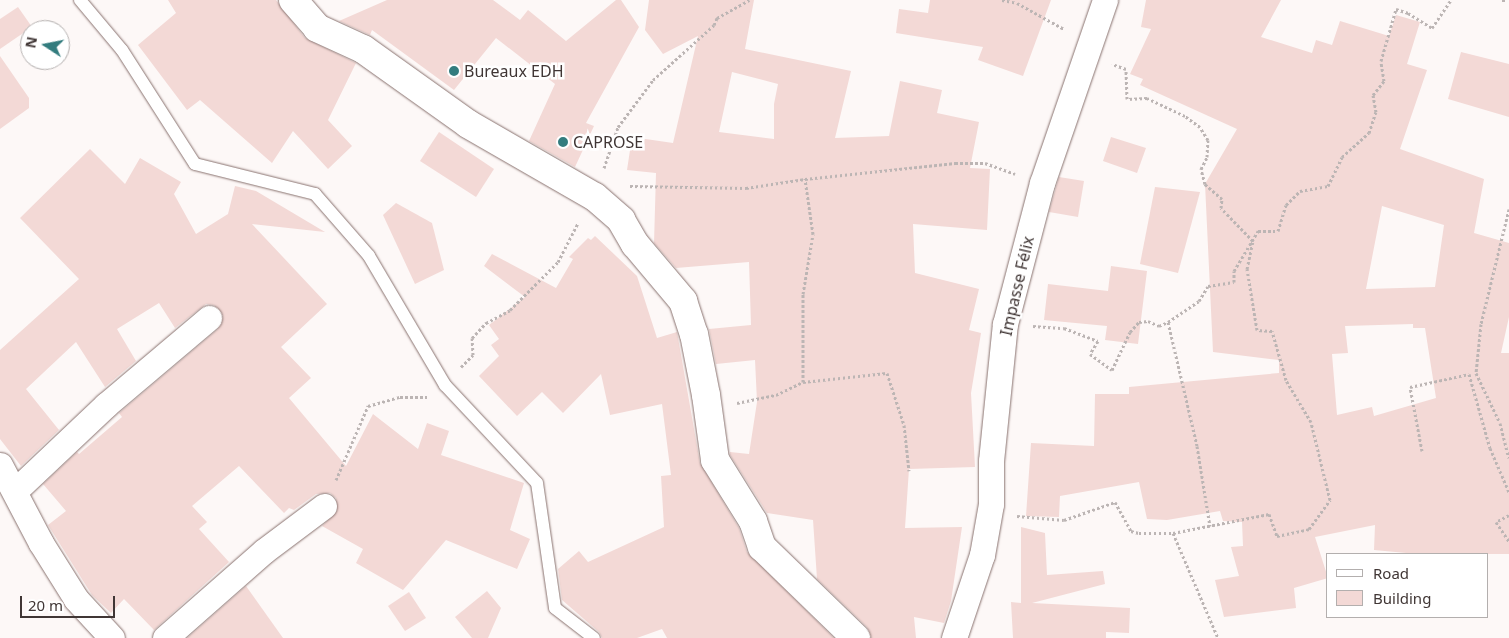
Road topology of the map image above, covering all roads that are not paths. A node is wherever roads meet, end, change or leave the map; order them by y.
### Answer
1 (80, 0) edge
2 (293, 0) edge
3 (1105, 0) edge
4 (209, 318) dead end
5 (0, 464) edge
6 (16, 490) junction
7 (324, 506) road end
8 (112, 638) edge
9 (165, 638) edge
10 (594, 638) edge
11 (856, 638) edge
12 (954, 638) edge

1 - 10 lane
2 - 11 street
3 - 12 street, Impasse Félix
4 - 6 street
5 - 6 street
6 - 8 street
7 - 9 street

